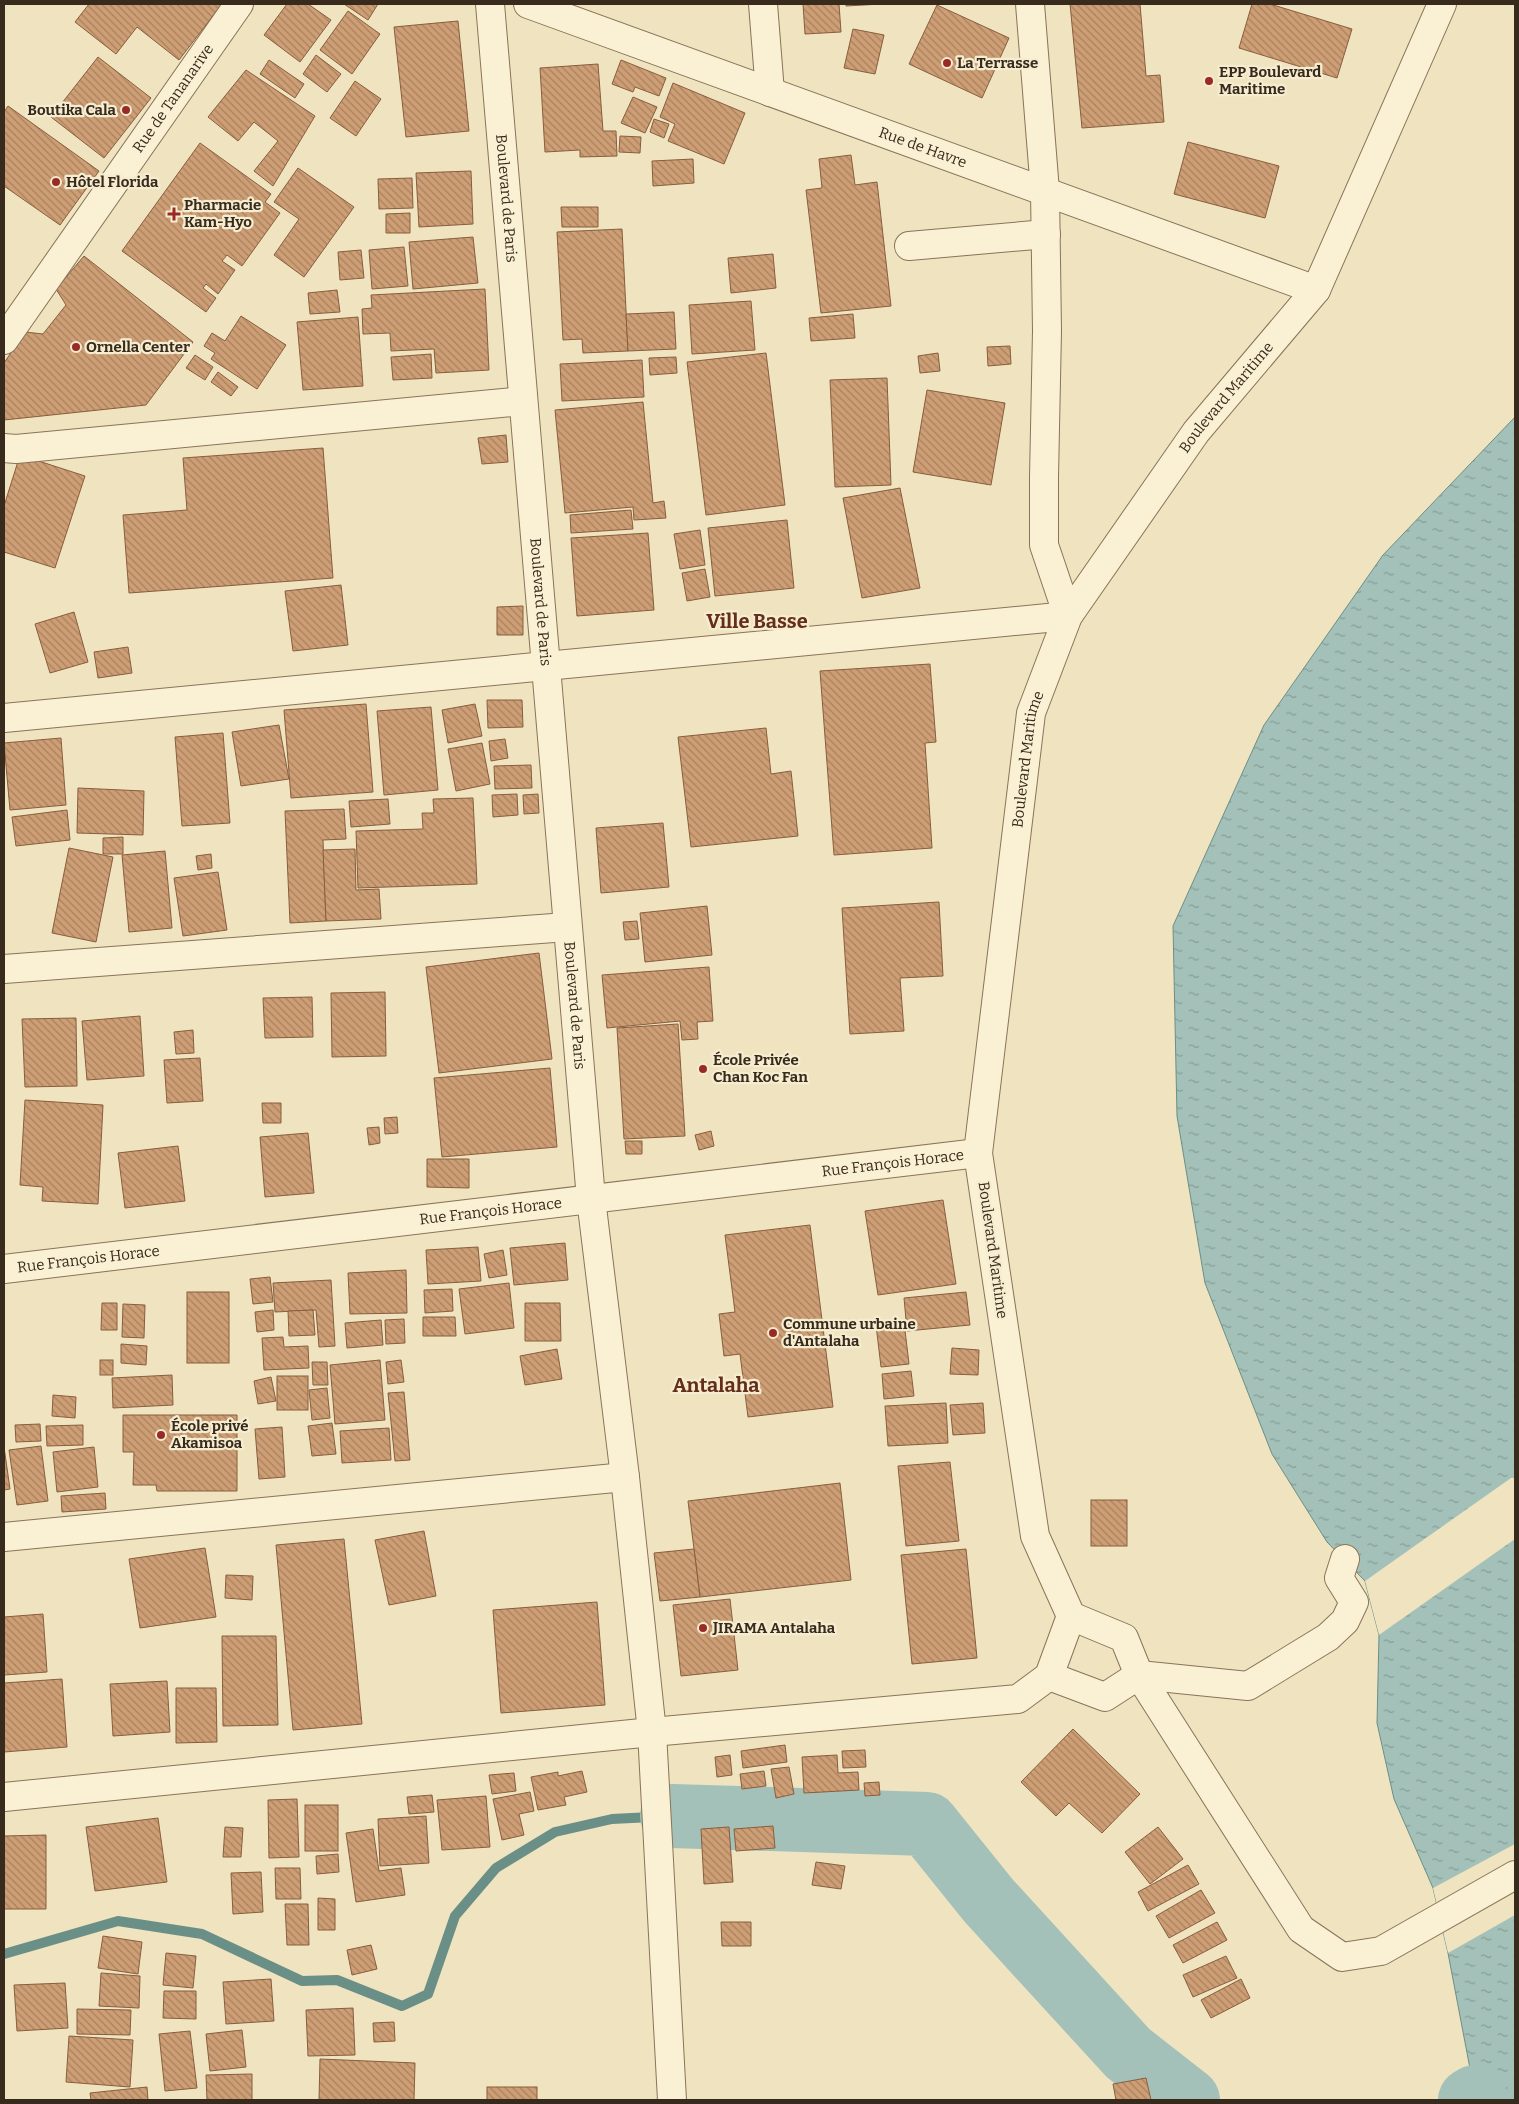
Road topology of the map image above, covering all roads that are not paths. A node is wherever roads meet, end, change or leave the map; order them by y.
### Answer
1 (240, 4) edge
2 (490, 4) edge
3 (528, 4) edge
4 (763, 4) edge
5 (1030, 4) edge
6 (1442, 4) edge
7 (770, 92) junction
8 (1045, 191) junction
9 (1046, 234) junction
10 (909, 246) dead end
11 (1316, 290) junction
12 (4, 340) edge
13 (523, 402) junction
14 (4, 448) edge
15 (1068, 616) junction
16 (546, 666) junction
17 (4, 718) edge
18 (567, 927) junction
19 (4, 969) edge
20 (978, 1153) junction
21 (591, 1199) junction
22 (4, 1269) edge
23 (625, 1477) junction
24 (4, 1537) edge
25 (1345, 1559) dead end
26 (1071, 1616) junction
27 (1139, 1675) junction
28 (1049, 1676) junction
29 (652, 1732) junction
30 (4, 1797) edge
31 (1515, 1875) edge
32 (672, 2100) edge

1 - 12 street, Rue de Tananarive
2 - 13 street, Boulevard de Paris
3 - 7 street, Rue de Havre
4 - 7 street
5 - 8 street
6 - 11 street, Boulevard Maritime
7 - 8 street, Rue de Havre
8 - 9 street
8 - 11 street, Rue de Havre
9 - 10 street
9 - 15 street
11 - 15 street, Boulevard Maritime
13 - 14 street
13 - 16 street, Boulevard de Paris
15 - 16 street
15 - 20 street, Boulevard Maritime
16 - 17 street
16 - 18 street, Boulevard de Paris
18 - 19 street
18 - 21 street, Boulevard de Paris
20 - 21 street, Rue François Horace
20 - 26 street, Boulevard Maritime
21 - 22 street, Rue François Horace
21 - 23 street, Boulevard de Paris
23 - 24 street
23 - 29 street, Boulevard de Paris
25 - 27 street
26 - 27 street
26 - 28 street
27 - 28 street
27 - 31 street
28 - 29 street
29 - 30 street
29 - 32 street, Boulevard de Paris

